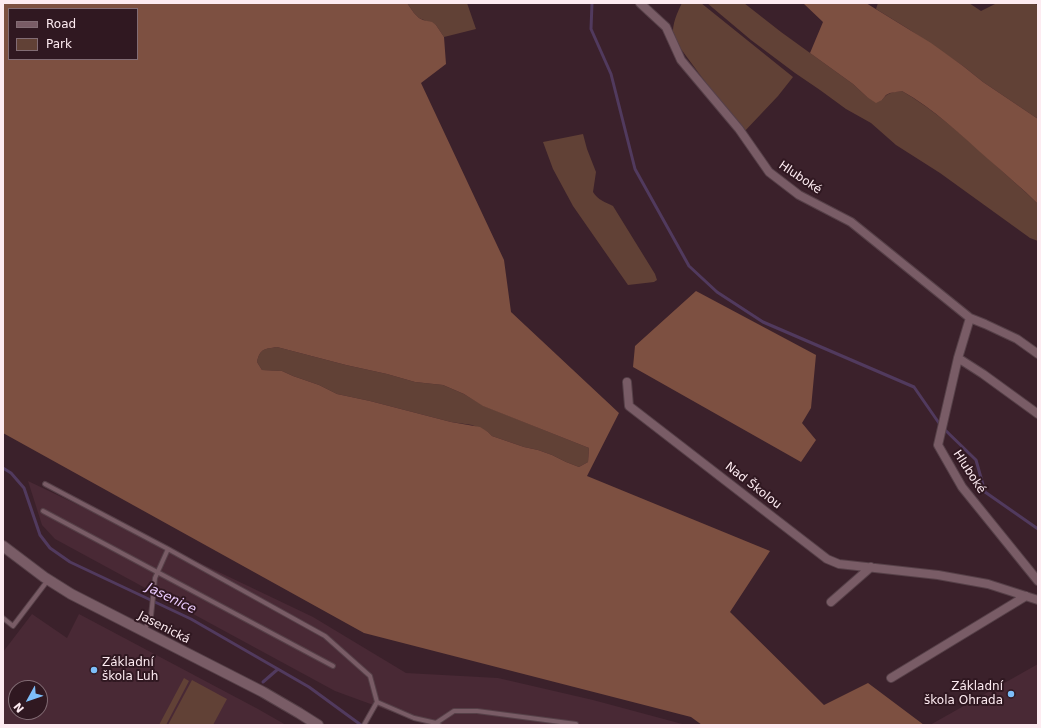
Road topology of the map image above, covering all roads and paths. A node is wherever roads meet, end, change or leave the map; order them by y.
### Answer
1 (640, 3) edge
2 (970, 318) junction
3 (1038, 354) edge
4 (958, 358) junction
5 (627, 382) dead end
6 (1038, 414) edge
7 (45, 484) dead end
8 (43, 511) dead end
9 (3, 546) edge
10 (168, 549) junction
11 (871, 567) junction
12 (157, 572) junction
13 (48, 580) junction
14 (1038, 581) edge
15 (1026, 596) junction
16 (1038, 600) edge
17 (831, 602) dead end
18 (3, 618) edge
19 (144, 632) junction
20 (333, 666) dead end
21 (891, 678) dead end
22 (377, 702) junction
23 (438, 724) edge
24 (576, 724) dead end
25 (318, 725) edge
26 (364, 725) edge

1 - 2 street, Hluboké
2 - 3 street, Hluboké
2 - 4 street, Hluboké
4 - 6 street
4 - 14 street, Hluboké
5 - 11 street, Nad Školou
7 - 10 lane
8 - 12 lane
9 - 13 street, Jasenická
10 - 12 lane
10 - 22 lane
11 - 15 street, Nad Školou
11 - 17 street
12 - 19 lane
12 - 20 lane
13 - 18 lane
13 - 19 street, Jasenická
15 - 16 street, Nad Školou
15 - 21 street
19 - 25 street, Jasenická
22 - 23 lane
22 - 26 lane
23 - 24 lane

